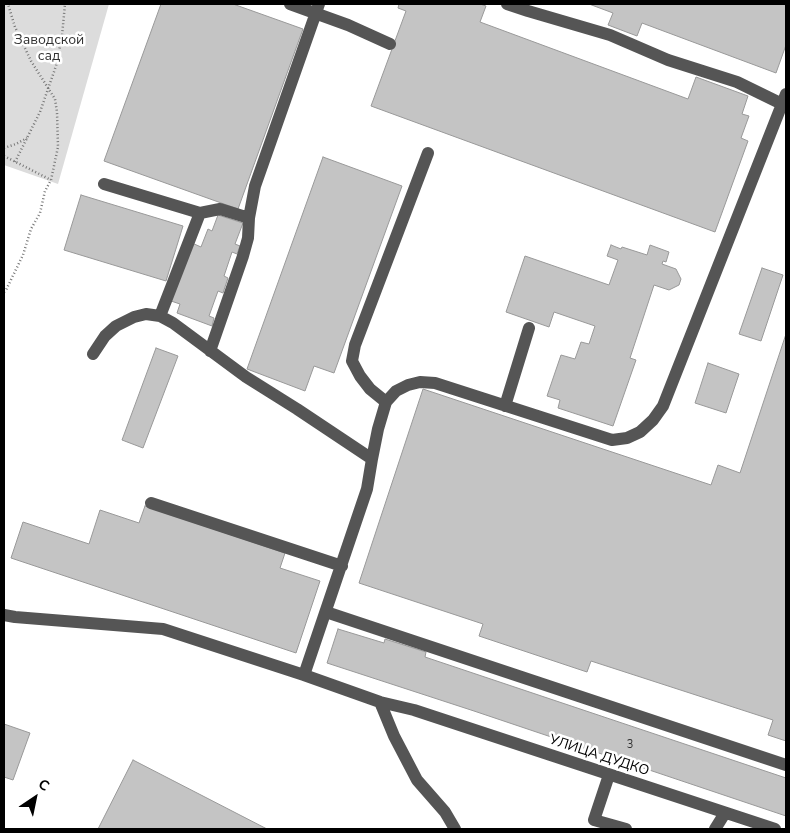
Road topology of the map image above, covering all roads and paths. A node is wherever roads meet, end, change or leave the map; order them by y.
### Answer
1 (8, 4) edge
2 (65, 4) edge
3 (290, 4) edge
4 (507, 4) edge
5 (317, 8) edge
6 (390, 44) dead end
7 (49, 88) junction
8 (784, 99) edge
9 (781, 122) edge
10 (27, 138) junction
11 (4, 148) edge
12 (428, 153) dead end
13 (4, 156) edge
14 (15, 162) junction
15 (51, 180) junction
16 (104, 184) dead end
17 (200, 213) junction
18 (249, 218) junction
19 (4, 292) edge
20 (160, 316) junction
21 (528, 328) dead end
22 (210, 351) junction
23 (93, 354) dead end
24 (386, 402) junction
25 (506, 406) junction
26 (372, 459) junction
27 (150, 503) dead end
28 (342, 566) junction
29 (326, 612) junction
30 (4, 614) edge
31 (304, 675) junction
32 (380, 702) junction
33 (786, 765) edge
34 (609, 775) junction
35 (725, 813) junction
36 (456, 829) edge
37 (626, 829) edge
38 (715, 829) edge
39 (774, 829) edge

1 - 7 path
2 - 7 path
3 - 5 street
4 - 8 street
5 - 6 street
5 - 18 street
7 - 10 path
7 - 15 path
8 - 9 street
9 - 25 street
10 - 11 path
10 - 14 path
12 - 24 street
13 - 14 path
14 - 15 path
15 - 19 path
16 - 17 street
17 - 18 street
17 - 20 street
18 - 22 street
20 - 22 street
20 - 23 street
21 - 25 street
22 - 26 street
24 - 25 street
24 - 26 street
26 - 28 street
27 - 28 street
28 - 29 street
29 - 31 street
29 - 33 street
30 - 31 street, УЛИЦА ДУДКО
31 - 32 street, УЛИЦА ДУДКО
32 - 34 street, УЛИЦА ДУДКО
32 - 36 street
34 - 35 street, УЛИЦА ДУДКО
34 - 37 street
35 - 38 street
35 - 39 street, УЛИЦА ДУДКО

